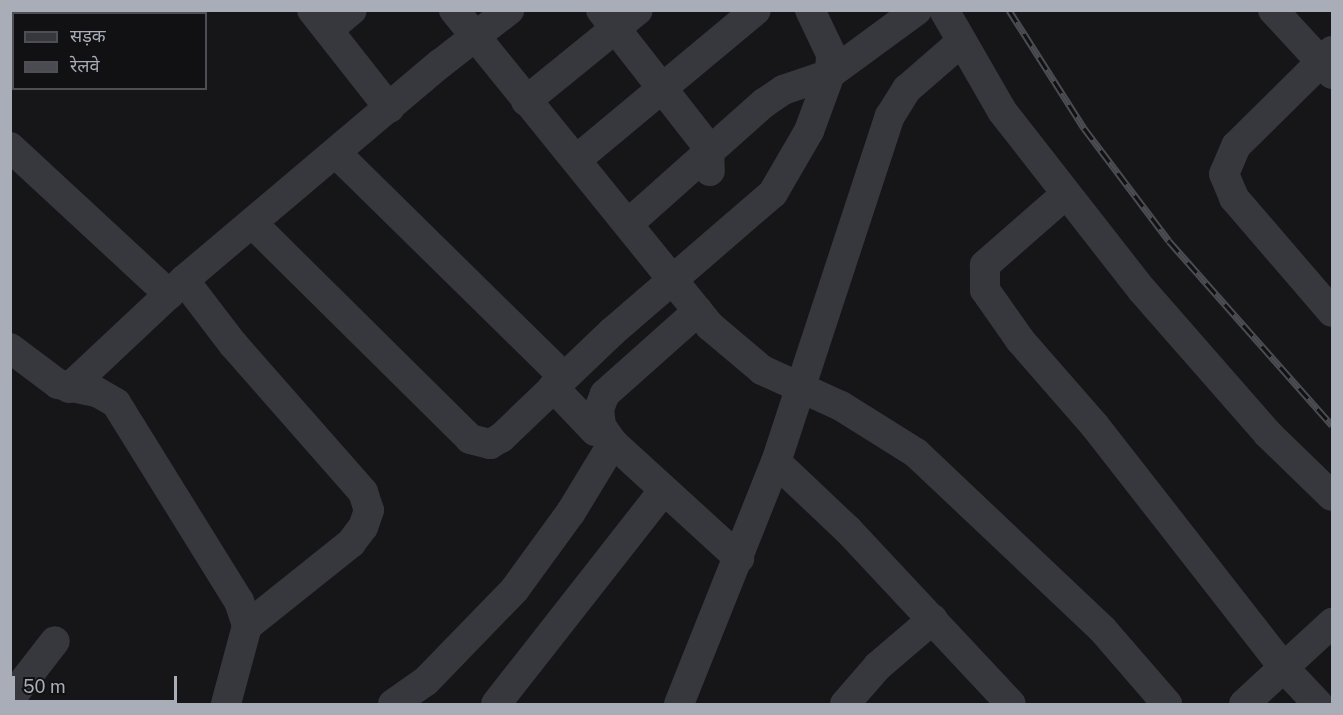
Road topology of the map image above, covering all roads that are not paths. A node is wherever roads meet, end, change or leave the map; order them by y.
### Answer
1 (352, 10) edge
2 (453, 10) edge
3 (509, 10) edge
4 (810, 10) edge
5 (917, 10) edge
6 (944, 10) edge
7 (1273, 10) edge
8 (752, 12) edge
9 (619, 16) edge
10 (320, 20) edge
11 (475, 37) junction
12 (960, 43) junction
13 (1329, 62) edge
14 (830, 74) junction
15 (664, 87) junction
16 (526, 101) junction
17 (389, 108) junction
18 (10, 147) edge
19 (336, 153) junction
20 (576, 160) junction
21 (710, 163) junction
22 (1066, 194) junction
23 (252, 223) junction
24 (628, 224) junction
25 (674, 280) junction
26 (176, 287) junction
27 (698, 311) junction
28 (1332, 312) edge
29 (10, 348) edge
30 (559, 382) junction
31 (69, 388) junction
32 (799, 390) junction
33 (604, 437) junction
34 (776, 462) junction
35 (664, 490) junction
36 (1332, 496) edge
37 (739, 558) junction
38 (933, 620) junction
39 (1332, 622) edge
40 (247, 626) junction
41 (55, 641) dead end
42 (1283, 667) junction
43 (10, 699) edge
44 (226, 705) edge
45 (393, 705) edge
46 (496, 705) edge
47 (679, 705) edge
48 (845, 705) edge
49 (1011, 705) edge
50 (1167, 705) edge
51 (1244, 705) edge
52 (1317, 705) edge

1 - 10 street
2 - 11 street
3 - 11 street
4 - 14 street
5 - 14 street
6 - 12 street
7 - 13 street
8 - 15 street
9 - 15 street
9 - 16 street
10 - 17 street
11 - 16 street
11 - 17 street
12 - 22 street
12 - 32 street
13 - 28 street
14 - 21 street
14 - 25 street
15 - 20 street
15 - 21 street
16 - 20 street
17 - 19 street
18 - 26 street
19 - 23 street
19 - 30 street
20 - 24 street
21 - 24 street
22 - 36 street
22 - 42 street
23 - 26 street
23 - 30 street
24 - 25 street
25 - 27 street
25 - 30 street
26 - 31 street
26 - 40 street
27 - 32 street
27 - 33 street
29 - 31 street
30 - 33 street
31 - 40 street
32 - 34 street
32 - 50 street
33 - 35 street
33 - 45 street
34 - 37 street
34 - 38 street
35 - 37 street
35 - 46 street
37 - 47 street
38 - 48 street
38 - 49 street
39 - 42 street
40 - 44 street
41 - 43 street
42 - 51 street
42 - 52 street

